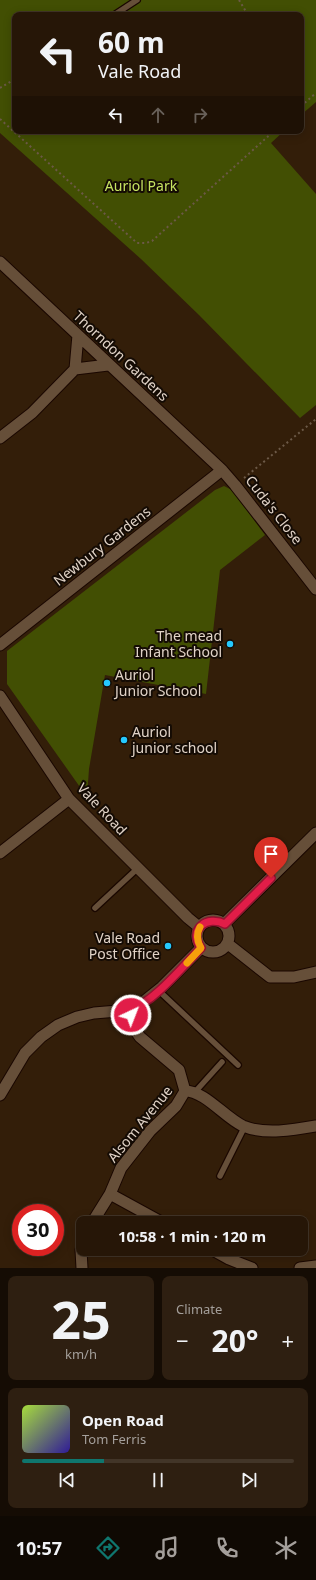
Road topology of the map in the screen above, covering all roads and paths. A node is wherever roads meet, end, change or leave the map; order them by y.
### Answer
1 (137, 0) edge
2 (238, 0) edge
3 (119, 12) edge
4 (246, 12) edge
5 (12, 81) edge
6 (0, 88) edge
7 (316, 93) edge
8 (304, 103) edge
9 (0, 119) edge
10 (12, 130) edge
11 (17, 134) edge
12 (271, 134) edge
13 (0, 262) edge
14 (78, 335) junction
15 (108, 365) junction
16 (75, 369) junction
17 (316, 420) edge
18 (0, 438) edge
19 (222, 470) junction
20 (235, 484) junction
21 (316, 589) edge
22 (0, 645) edge
23 (0, 696) edge
24 (69, 799) junction
25 (316, 833) edge
26 (0, 853) edge
27 (138, 868) junction
28 (95, 908) dead end
29 (225, 924) junction
30 (199, 927) junction
31 (228, 944) junction
32 (201, 948) junction
33 (316, 972) edge
34 (158, 990) junction
35 (130, 1010) junction
36 (222, 1062) dead end
37 (238, 1065) dead end
38 (190, 1092) junction
39 (0, 1095) edge
40 (244, 1126) junction
41 (316, 1126) edge
42 (220, 1176) dead end
43 (110, 1194) junction
44 (96, 1216) edge
45 (150, 1216) edge
46 (81, 1256) edge
47 (224, 1256) edge
48 (316, 1266) edge
49 (82, 1268) edge
50 (252, 1268) edge
51 (300, 1268) edge

1 - 3 lane
2 - 4 path
5 - 6 path
7 - 8 path
9 - 10 path
11 - 12 path
13 - 14 street, Thorndon Gardens
14 - 15 street, Thorndon Gardens
14 - 16 street
15 - 16 street
15 - 19 street, Thorndon Gardens
16 - 18 street
17 - 20 path
19 - 20 street, Cuda's Close
19 - 22 street, Newbury Gardens
20 - 21 street, Cuda's Close
23 - 24 street, Vale Road
24 - 26 street
24 - 27 street, Vale Road
25 - 29 street
27 - 28 lane
27 - 30 street, Vale Road
29 - 30 street
29 - 31 street
30 - 32 street
31 - 32 street
31 - 33 street
32 - 34 street
34 - 35 street
34 - 37 lane
35 - 38 street, Alsom Avenue
35 - 39 street
36 - 38 lane
38 - 40 street
38 - 43 street, Alsom Avenue
40 - 41 street
40 - 42 lane
43 - 44 street, Alsom Avenue
43 - 45 street
46 - 49 street
47 - 50 street
48 - 51 street

